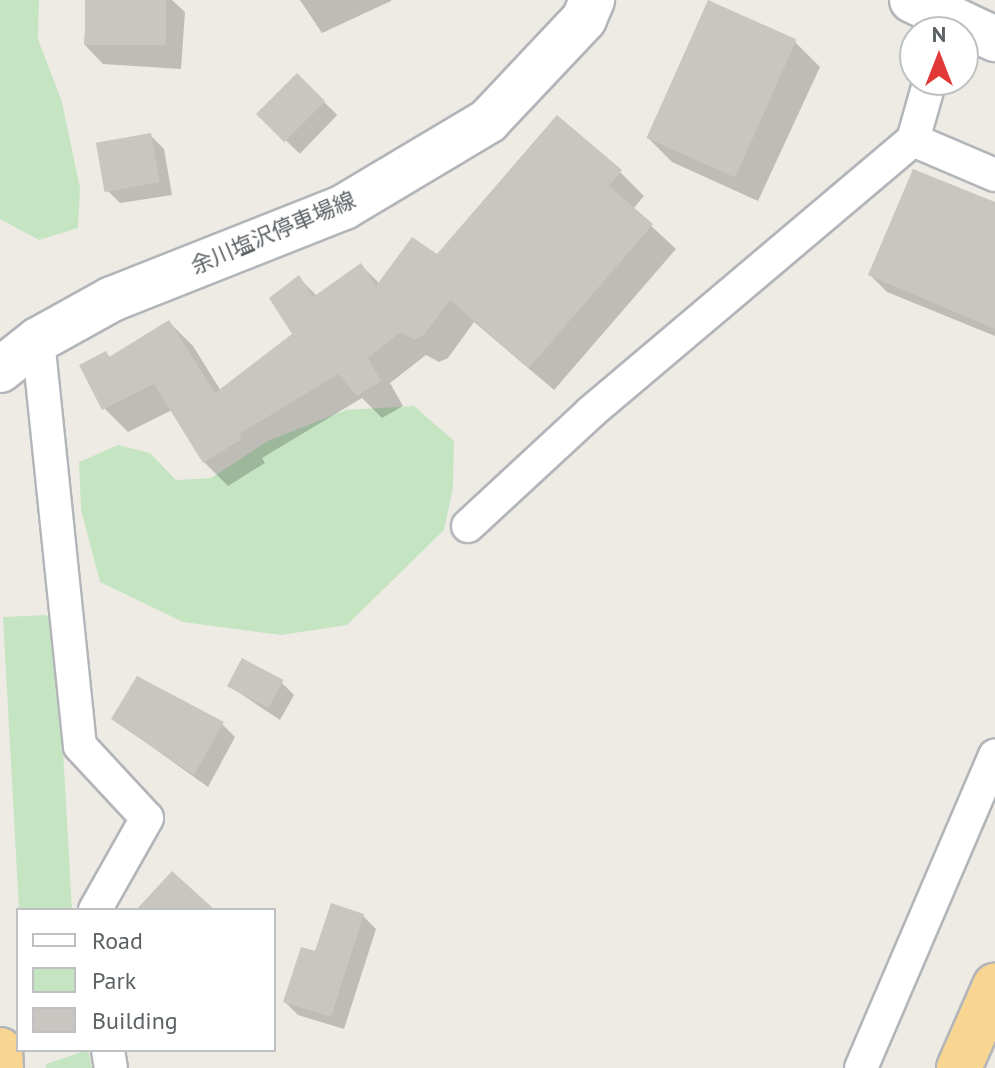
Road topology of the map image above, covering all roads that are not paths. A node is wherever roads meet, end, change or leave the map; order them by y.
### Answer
1 (592, 0) edge
2 (912, 0) edge
3 (995, 39) edge
4 (925, 96) edge
5 (913, 140) junction
6 (995, 175) edge
7 (38, 340) junction
8 (0, 370) edge
9 (468, 526) dead end
10 (995, 756) edge
11 (96, 908) edge
12 (995, 986) edge
13 (0, 1050) edge
14 (1, 1068) edge
15 (861, 1068) edge
16 (959, 1068) edge

1 - 7 main road, 余川塩沢停車場線
2 - 3 main road
4 - 5 street
5 - 6 street
5 - 9 street
7 - 8 main road, 余川塩沢停車場線
7 - 11 street
10 - 15 street
12 - 16 highway
13 - 14 highway

